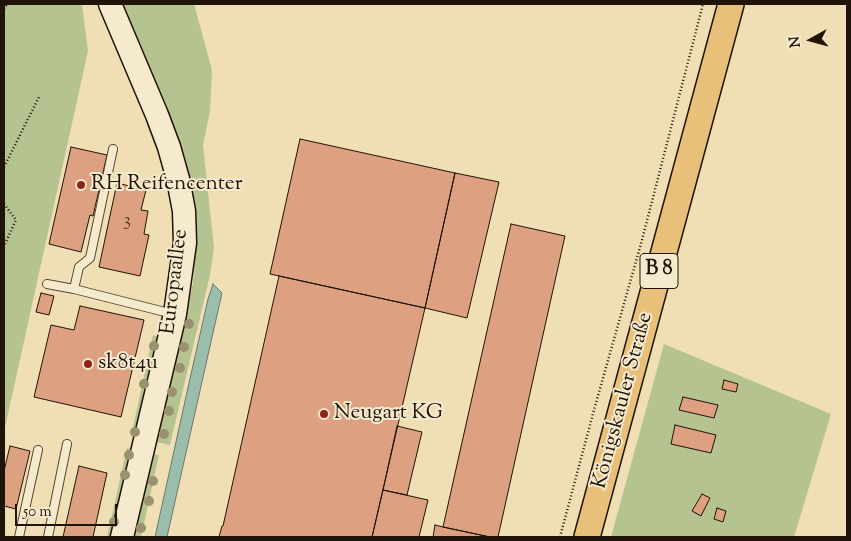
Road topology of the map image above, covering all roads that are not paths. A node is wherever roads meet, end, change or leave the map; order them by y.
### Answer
1 (110, 4) edge
2 (731, 4) edge
3 (113, 149) dead end
4 (47, 284) dead end
5 (74, 289) junction
6 (175, 314) junction
7 (67, 444) dead end
8 (38, 450) dead end
9 (19, 537) edge
10 (48, 537) edge
11 (122, 537) edge
12 (587, 537) edge

1 - 6 main road, Europaallee
2 - 12 main road, Königskauler Straße / B 8
3 - 5 lane
4 - 5 lane
5 - 6 lane
6 - 11 main road, Europaallee
7 - 10 lane
8 - 9 lane

